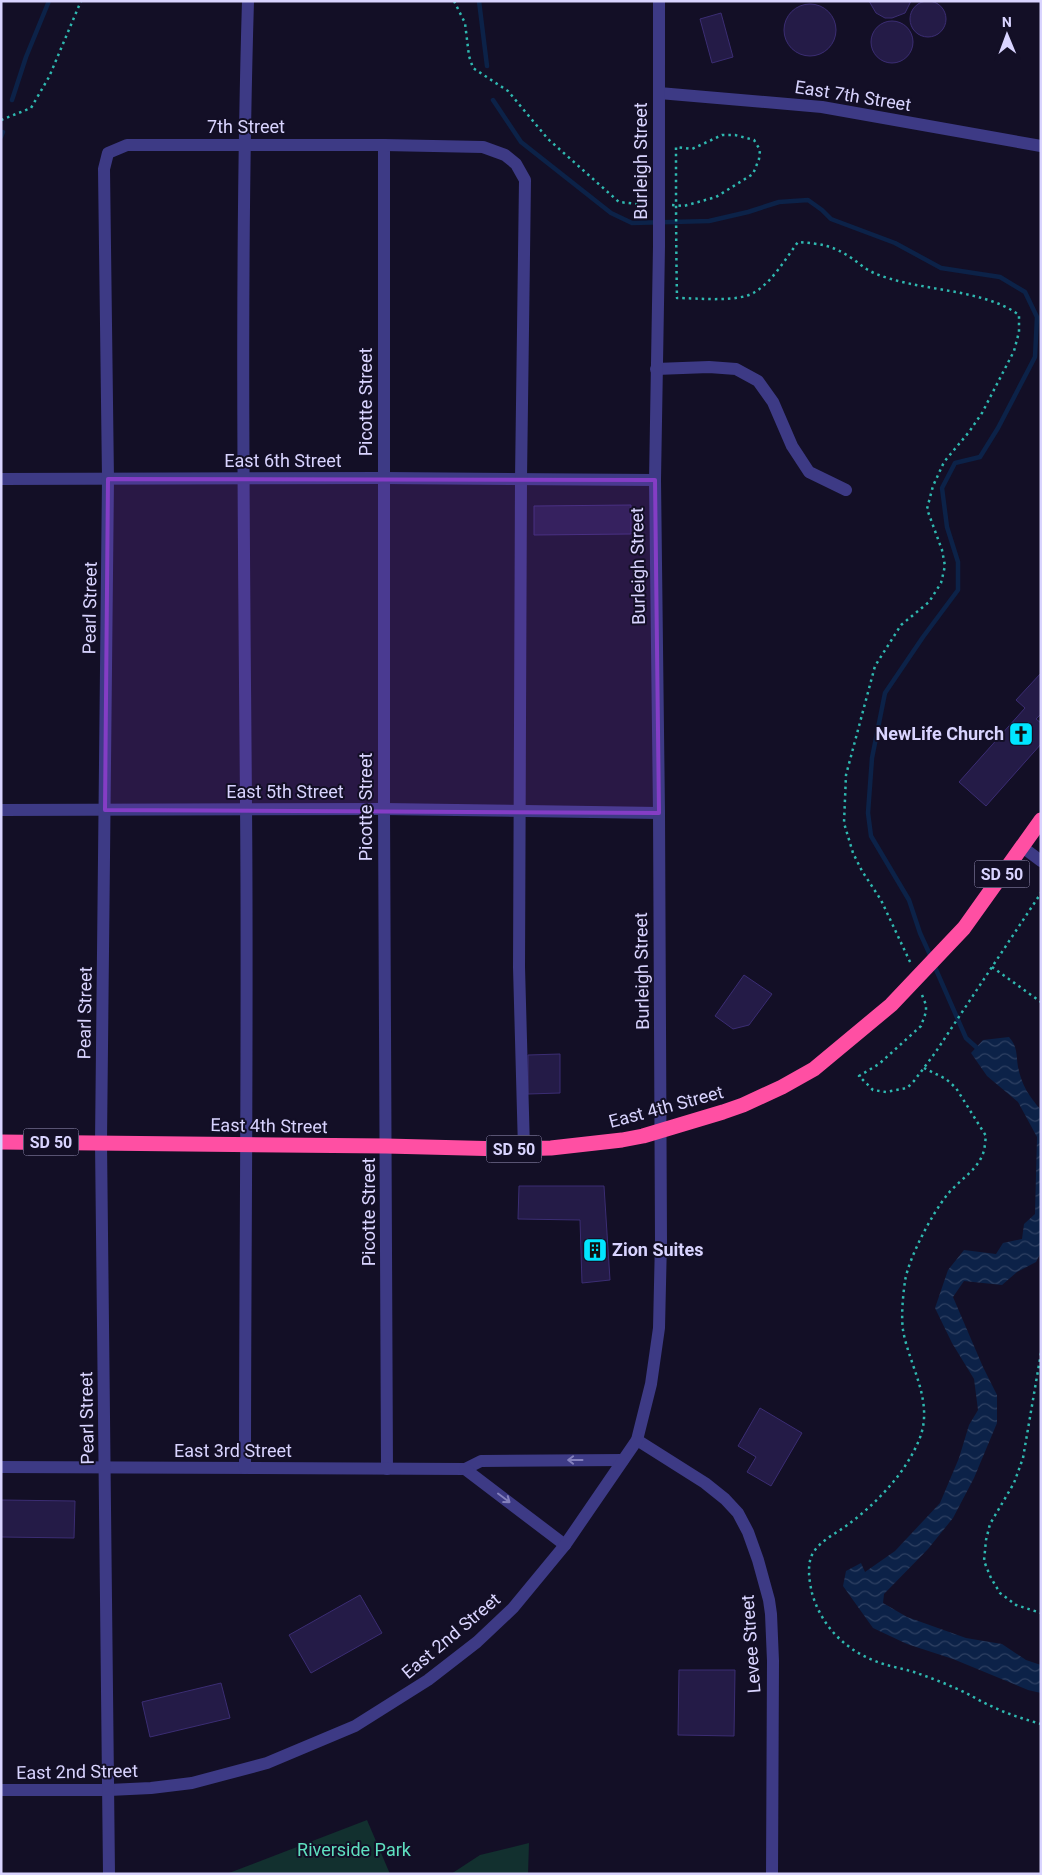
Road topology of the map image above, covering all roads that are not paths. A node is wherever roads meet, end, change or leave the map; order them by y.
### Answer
1 (248, 1) edge
2 (659, 1) edge
3 (659, 93) junction
4 (244, 145) junction
5 (384, 145) junction
6 (1041, 146) edge
7 (108, 153) joint
8 (656, 369) junction
9 (384, 478) junction
10 (1, 479) edge
11 (108, 479) junction
12 (243, 479) junction
13 (521, 479) junction
14 (655, 480) junction
15 (846, 490) dead end
16 (384, 809) junction
17 (1, 810) edge
18 (105, 810) junction
19 (246, 810) junction
20 (520, 811) junction
21 (659, 813) junction
22 (1041, 820) edge
23 (1021, 846) junction
24 (1041, 861) edge
25 (662, 1131) junction
26 (1, 1142) edge
27 (101, 1142) junction
28 (245, 1144) junction
29 (386, 1146) junction
30 (524, 1149) junction
31 (637, 1440) junction
32 (623, 1460) junction
33 (1, 1467) edge
34 (105, 1467) junction
35 (245, 1468) junction
36 (387, 1469) junction
37 (465, 1469) junction
38 (565, 1545) junction
39 (1, 1790) edge
40 (109, 1790) junction
41 (108, 1874) edge
42 (772, 1874) edge

1 - 4 street
2 - 3 street, Burleigh Street
3 - 6 street, East 7th Street
3 - 8 street, Burleigh Street
4 - 5 street, 7th Street
4 - 7 street, 7th Street
4 - 12 street
5 - 9 street, Picotte Street
5 - 13 street, 7th Street
7 - 11 street, Pearl Street
8 - 14 street, Burleigh Street
8 - 15 street
9 - 12 street, East 6th Street
9 - 13 street, East 6th Street
9 - 16 street, Picotte Street
10 - 11 street, East 6th Street
11 - 12 street, East 6th Street
11 - 18 street, Pearl Street
12 - 19 street
13 - 14 street, East 6th Street
13 - 20 street, 7th Street
14 - 21 street, Burleigh Street
16 - 19 street, East 5th Street
16 - 20 street, East 5th Street
16 - 29 street, Picotte Street
17 - 18 street, East 5th Street
18 - 19 street, East 5th Street
18 - 27 street, Pearl Street
19 - 28 street
20 - 21 street, East 5th Street
20 - 30 street, 7th Street
21 - 25 street, Burleigh Street
22 - 23 highway, East 4th Street / SD 50
23 - 24 street
23 - 25 highway, East 4th Street / SD 50
25 - 30 highway, East 4th Street / SD 50
25 - 31 street, East 2nd Street
26 - 27 highway, East 4th Street / SD 50
27 - 28 highway, East 4th Street / SD 50
27 - 34 street, Pearl Street
28 - 29 highway, East 4th Street / SD 50
28 - 35 street
29 - 30 highway, East 4th Street / SD 50
29 - 36 street, Picotte Street
31 - 32 street, East 2nd Street
31 - 42 street, Levee Street
32 -> 37 street, East 3rd Street
32 - 38 street, East 2nd Street
33 - 34 street, East 3rd Street
34 - 35 street, East 3rd Street
34 - 40 street, Pearl Street
35 - 36 street, East 3rd Street
36 - 37 street, East 3rd Street
37 -> 38 street
38 - 40 street, East 2nd Street
39 - 40 street, East 2nd Street
40 - 41 street, Pearl Street

